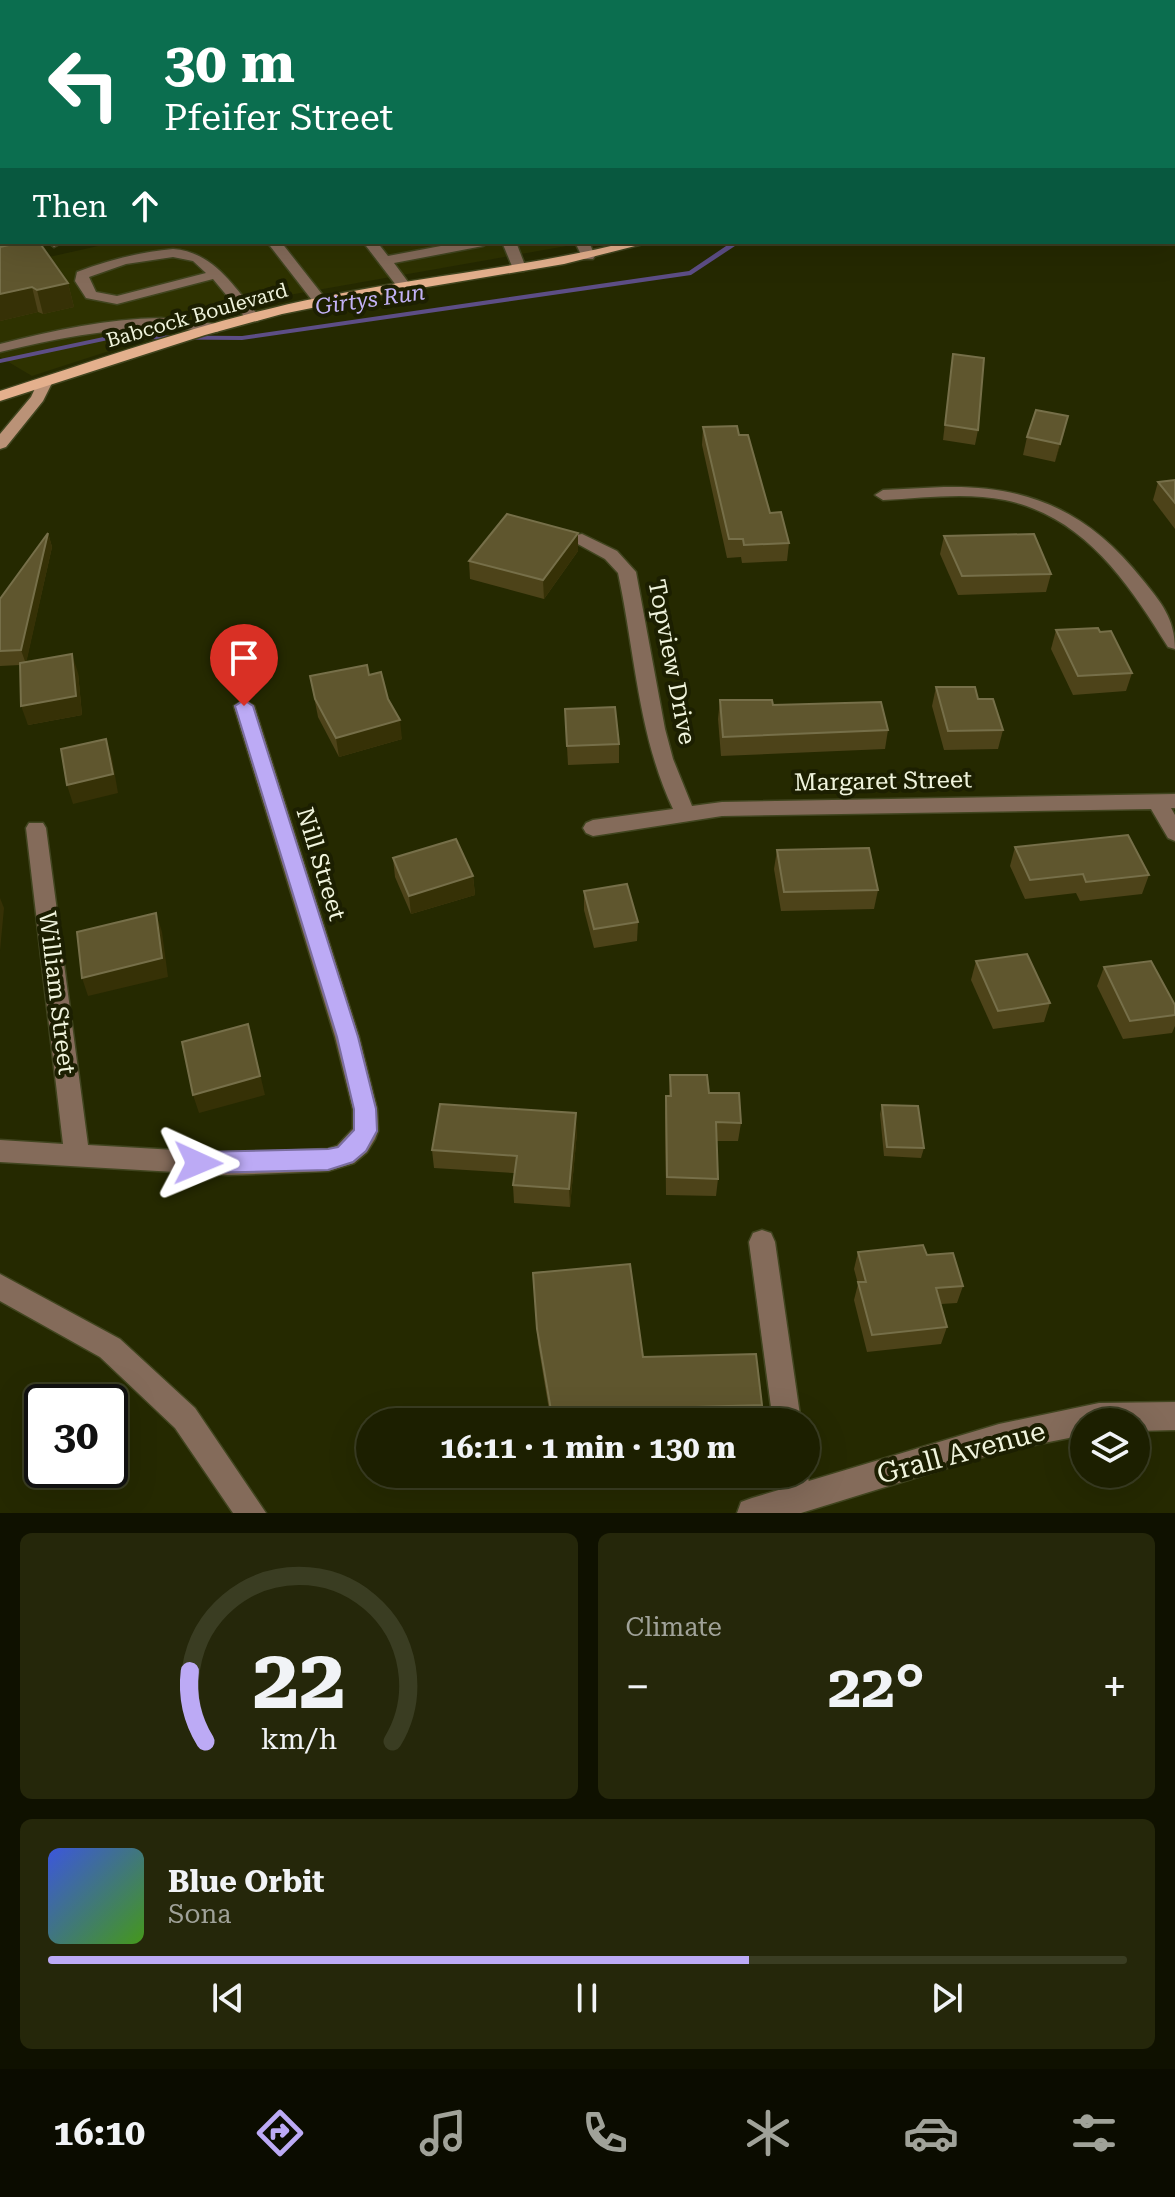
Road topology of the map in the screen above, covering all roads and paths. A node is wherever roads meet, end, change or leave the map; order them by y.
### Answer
1 (276, 244) edge
2 (372, 244) edge
3 (473, 244) edge
4 (510, 244) edge
5 (627, 244) edge
6 (585, 249) edge
7 (385, 261) junction
8 (519, 268) junction
9 (213, 275) junction
10 (404, 286) junction
11 (320, 301) junction
12 (253, 318) junction
13 (217, 328) junction
14 (0, 348) edge
15 (44, 383) junction
16 (0, 396) edge
17 (0, 444) edge
18 (883, 495) dead end
19 (582, 539) dead end
20 (1175, 643) edge
21 (244, 706) dead end
22 (1166, 802) edge
23 (686, 815) junction
24 (36, 828) dead end
25 (593, 828) dead end
26 (1175, 833) edge
27 (0, 1151) edge
28 (77, 1157) junction
29 (762, 1242) dead end
30 (0, 1287) edge
31 (785, 1408) edge
32 (1175, 1416) edge
33 (820, 1480) edge
34 (793, 1488) edge
35 (251, 1513) edge
36 (752, 1513) edge

1 - 11 street
2 - 7 street
3 - 7 street
4 - 8 street
5 - 6 main road, Babcock Boulevard
6 - 8 main road, Babcock Boulevard
7 - 10 street
8 - 10 main road, Babcock Boulevard
9 - 9 street
9 - 12 street
10 - 11 main road, Babcock Boulevard
11 - 12 main road, Babcock Boulevard
12 - 13 main road, Babcock Boulevard
13 - 14 street
13 - 15 main road, Babcock Boulevard
15 - 16 main road, Babcock Boulevard
15 - 17 street
18 - 20 street
19 - 23 street, Topview Drive
21 - 28 street, Nill Street
22 - 23 street, Margaret Street
22 - 26 street
23 - 25 street, Margaret Street
24 - 28 street, William Street
27 - 28 street
29 - 31 street
30 - 35 street
32 - 33 street, Grall Avenue
34 - 36 street, Grall Avenue

